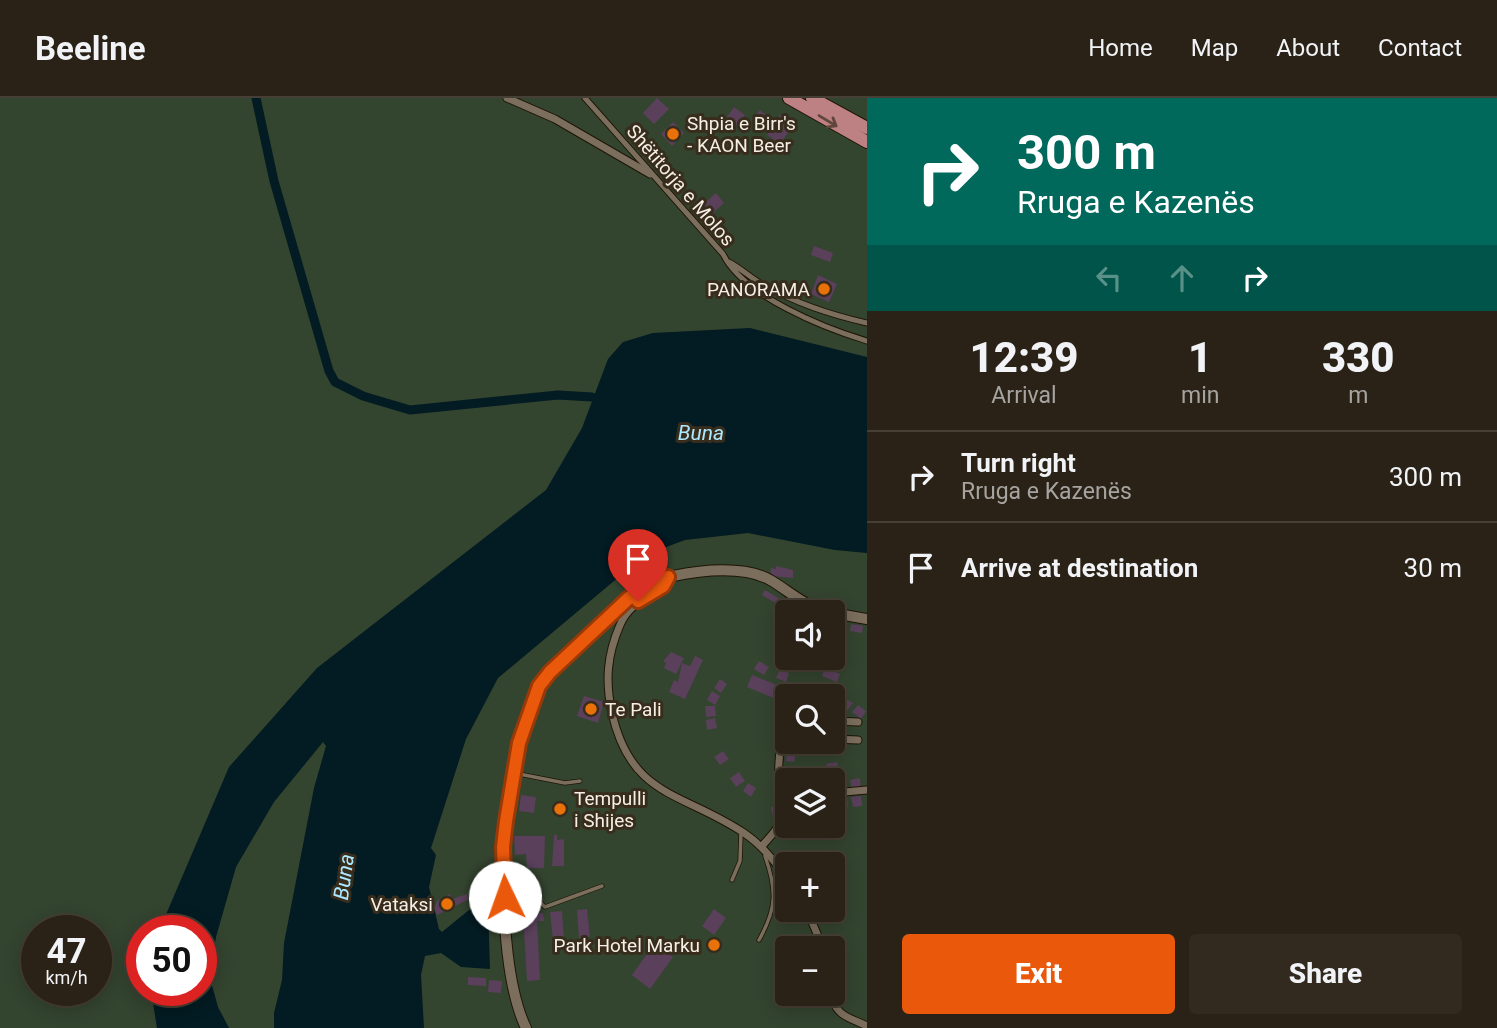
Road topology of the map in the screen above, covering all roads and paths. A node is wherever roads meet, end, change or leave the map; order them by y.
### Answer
1 (506, 98) edge
2 (585, 98) edge
3 (789, 98) edge
4 (812, 98) edge
5 (867, 128) edge
6 (867, 142) edge
7 (650, 174) junction
8 (726, 261) junction
9 (867, 323) edge
10 (867, 341) edge
11 (668, 577) junction
12 (798, 600) edge
13 (845, 615) edge
14 (867, 619) edge
15 (845, 721) edge
16 (858, 722) dead end
17 (845, 739) edge
18 (858, 740) dead end
19 (514, 773) junction
20 (580, 781) dead end
21 (867, 790) edge
22 (845, 792) edge
23 (741, 831) junction
24 (775, 831) edge
25 (762, 846) junction
26 (775, 862) edge
27 (732, 880) dead end
28 (505, 882) junction
29 (602, 886) dead end
30 (759, 940) dead end
31 (834, 1006) edge
32 (867, 1026) edge
33 (526, 1028) edge

1 - 7 street
2 - 7 street, Shëtitorja e Molos
3 -> 6 main road
4 - 5 main road
7 - 8 street, Shëtitorja e Molos
8 - 9 street, Shëtitorja e Molos
8 - 10 street, Shëtitorja e Molos
11 - 12 main road
11 - 19 main road
11 - 23 street
13 - 14 main road
15 - 16 street
17 - 18 street
19 - 20 lane
19 - 28 main road
21 - 22 street
23 - 25 street
23 - 27 lane
24 - 25 street
25 - 26 street
25 - 30 lane
28 - 29 lane
28 - 33 main road
31 - 32 street

